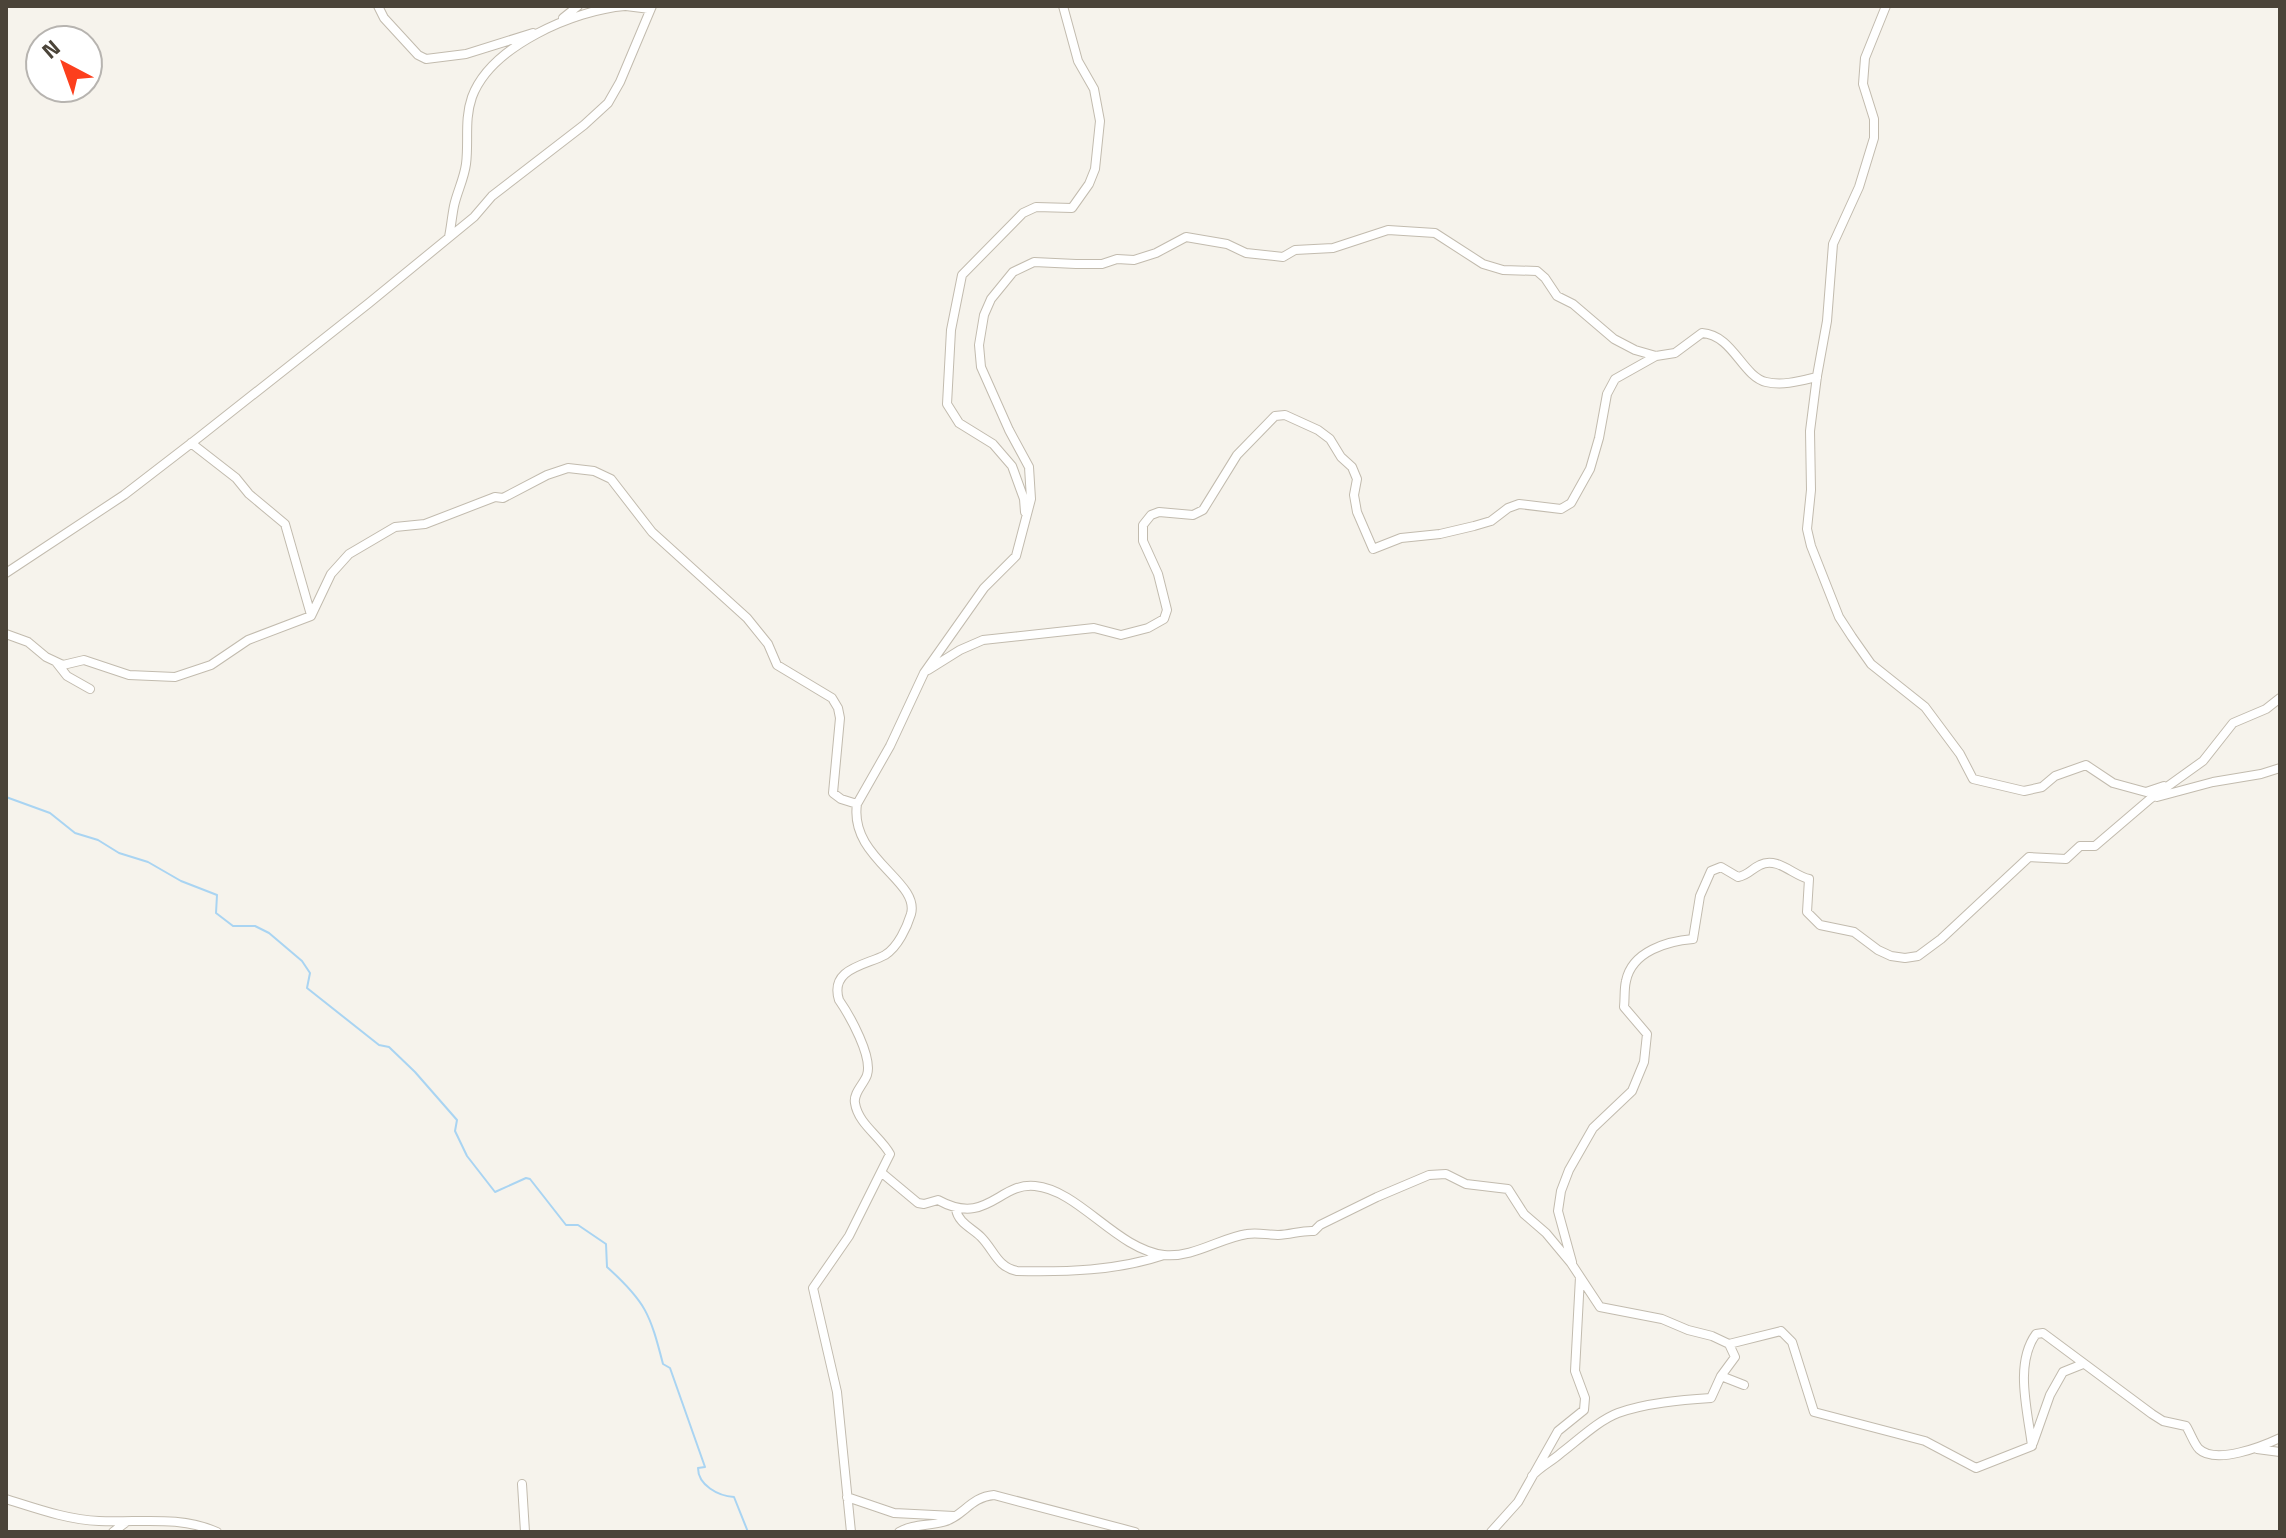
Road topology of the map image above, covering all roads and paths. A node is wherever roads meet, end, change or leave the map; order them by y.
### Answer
1 (378, 6) edge
2 (578, 6) edge
3 (626, 6) edge
4 (1063, 6) edge
5 (1886, 6) edge
6 (651, 8) edge
7 (556, 24) junction
8 (541, 31) junction
9 (449, 238) junction
10 (1656, 356) junction
11 (1817, 377) junction
12 (191, 443) junction
13 (1025, 521) junction
14 (6, 573) edge
15 (311, 616) junction
16 (6, 634) edge
17 (55, 661) junction
18 (924, 673) junction
19 (90, 689) dead end
20 (2280, 698) edge
21 (2280, 768) edge
22 (2173, 783) junction
23 (2150, 799) junction
24 (857, 804) junction
25 (882, 1173) junction
26 (956, 1209) junction
27 (1165, 1255) junction
28 (1572, 1265) junction
29 (1580, 1276) junction
30 (1729, 1344) junction
31 (2083, 1364) junction
32 (1721, 1376) junction
33 (1744, 1385) dead end
34 (2280, 1438) edge
35 (2032, 1446) junction
36 (2256, 1449) junction
37 (2280, 1452) edge
38 (1532, 1476) junction
39 (522, 1484) dead end
40 (847, 1497) junction
41 (6, 1499) edge
42 (954, 1516) junction
43 (125, 1523) junction
44 (113, 1532) edge
45 (217, 1532) edge
46 (525, 1532) edge
47 (851, 1532) edge
48 (899, 1532) edge
49 (1135, 1532) edge
50 (1491, 1532) edge

1 - 8 street
2 - 7 street
3 - 6 street
3 - 7 street
4 - 13 street
5 - 11 street
6 - 9 street
7 - 8 street
8 - 9 street
9 - 12 street
10 - 11 street
10 - 13 street
10 - 18 street
11 - 22 street
12 - 14 street
12 - 15 street
13 - 18 street
15 - 17 street
15 - 24 street
16 - 17 street
17 - 19 street
18 - 24 street
20 - 22 street
21 - 23 street
22 - 23 street
23 - 28 street
24 - 25 street
25 - 26 street
25 - 40 street
26 - 27 street
26 - 27 street
27 - 28 street
28 - 29 street
29 - 30 street
29 - 38 street
30 - 32 street
30 - 35 street
31 - 35 street
31 - 35 street
31 - 36 street
32 - 33 street
32 - 38 street
34 - 36 street
36 - 37 street
38 - 50 street
39 - 46 street
40 - 42 street
40 - 47 street
41 - 43 street
42 - 48 street
42 - 49 street
43 - 44 street
43 - 45 street

